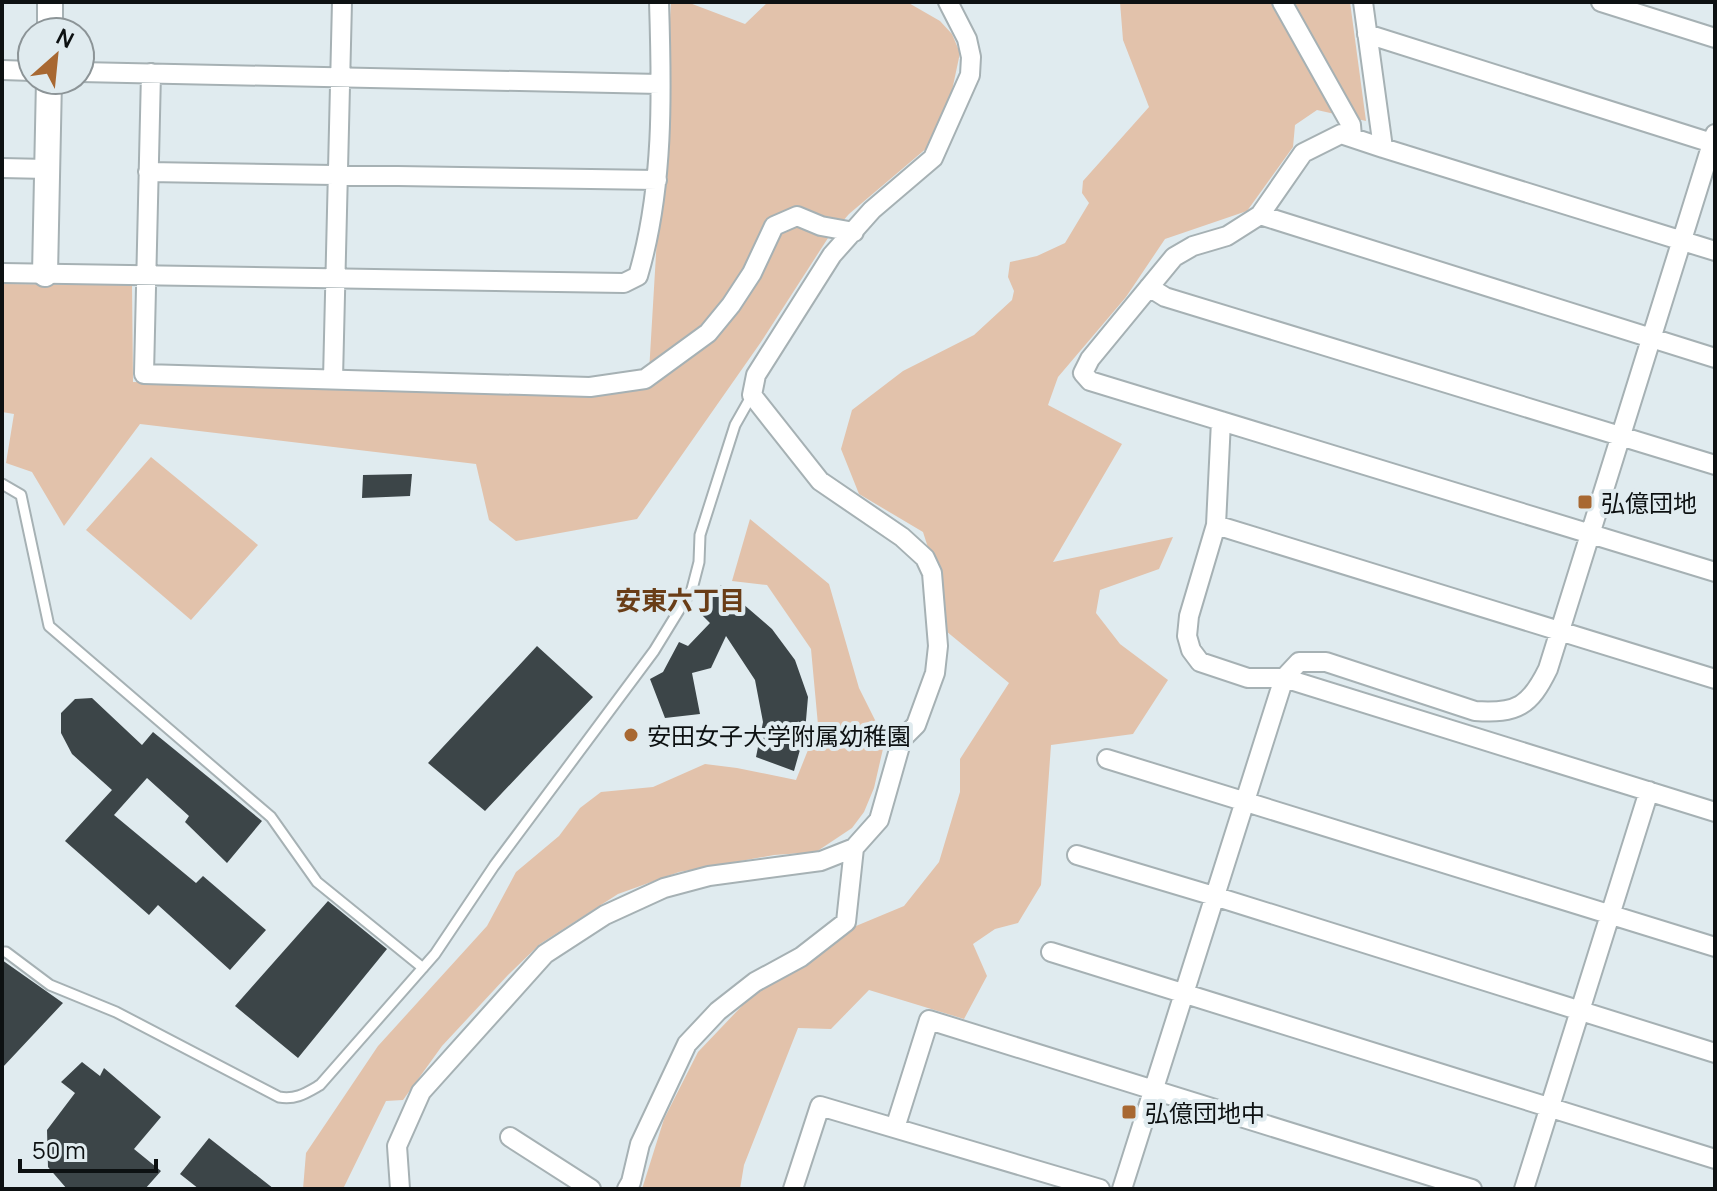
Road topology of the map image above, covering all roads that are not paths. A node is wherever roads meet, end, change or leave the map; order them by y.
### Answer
1 (342, 2) edge
2 (659, 2) edge
3 (948, 2) edge
4 (1282, 2) edge
5 (1363, 2) edge
6 (1601, 2) edge
7 (1367, 34) junction
8 (1715, 38) edge
9 (96, 72) edge
10 (151, 73) junction
11 (340, 77) junction
12 (660, 84) junction
13 (49, 96) edge
14 (1352, 137) junction
15 (1714, 140) edge
16 (1383, 148) junction
17 (2, 168) edge
18 (47, 169) junction
19 (148, 172) junction
20 (339, 175) junction
21 (657, 180) junction
22 (1260, 215) junction
23 (854, 232) junction
24 (1682, 241) junction
25 (1715, 251) edge
26 (2, 273) edge
27 (45, 274) junction
28 (146, 275) junction
29 (337, 277) junction
30 (1149, 287) junction
31 (1652, 338) junction
32 (1715, 358) edge
33 (333, 379) junction
34 (752, 395) junction
35 (1221, 421) junction
36 (1622, 436) junction
37 (1715, 465) edge
38 (2, 484) edge
39 (1216, 525) junction
40 (1591, 533) junction
41 (1715, 572) edge
42 (1560, 630) junction
43 (1284, 678) junction
44 (1715, 679) edge
45 (1107, 759) dead end
46 (1649, 791) junction
47 (1244, 801) junction
48 (1715, 812) edge
49 (854, 848) junction
50 (1077, 855) dead end
51 (1214, 896) junction
52 (1611, 914) junction
53 (1715, 947) edge
54 (2, 952) edge
55 (1051, 952) dead end
56 (423, 968) junction
57 (1183, 994) junction
58 (1580, 1011) junction
59 (1715, 1053) edge
60 (1153, 1091) junction
61 (1550, 1108) junction
62 (895, 1128) junction
63 (510, 1137) dead end
64 (1715, 1159) edge
65 (400, 1189) edge
66 (591, 1189) edge
67 (627, 1189) edge
68 (793, 1189) edge
69 (1100, 1189) edge
70 (1122, 1189) edge
71 (1472, 1189) edge
72 (1524, 1189) edge

1 - 11 street
2 - 12 street
3 - 23 street
4 - 14 street
5 - 7 street
6 - 8 street
7 - 15 street
7 - 16 street
9 - 10 street
10 - 11 street
10 - 19 street
11 - 12 street
11 - 20 street
12 - 21 street
13 - 18 street
14 - 16 street
14 - 22 street
15 - 24 street
16 - 24 street
17 - 18 street
18 - 27 street
19 - 20 street
19 - 28 street
20 - 21 street
20 - 29 street
21 - 29 street
22 - 30 street
22 - 31 street
23 - 33 street
23 - 34 street
24 - 25 street
24 - 31 street
26 - 27 street
27 - 28 street
28 - 29 street
28 - 33 street
29 - 33 street
30 - 35 street
30 - 36 street
31 - 32 street
31 - 36 street
34 - 49 street
34 - 56 lane
35 - 39 street
35 - 40 street
36 - 37 street
36 - 40 street
38 - 56 lane
39 - 42 street
39 - 43 street
40 - 41 street
40 - 42 street
42 - 43 street
42 - 44 street
43 - 46 street
43 - 47 street
45 - 47 street
46 - 48 street
46 - 52 street
47 - 51 street
47 - 52 street
49 - 65 street
49 - 67 street
50 - 51 street
51 - 57 street
51 - 58 street
52 - 53 street
52 - 58 street
54 - 56 lane
55 - 57 street
57 - 60 street
57 - 61 street
58 - 59 street
58 - 61 street
60 - 62 street
60 - 70 street
60 - 71 street
61 - 64 street
61 - 72 street
62 - 68 street
62 - 69 street
63 - 66 street

